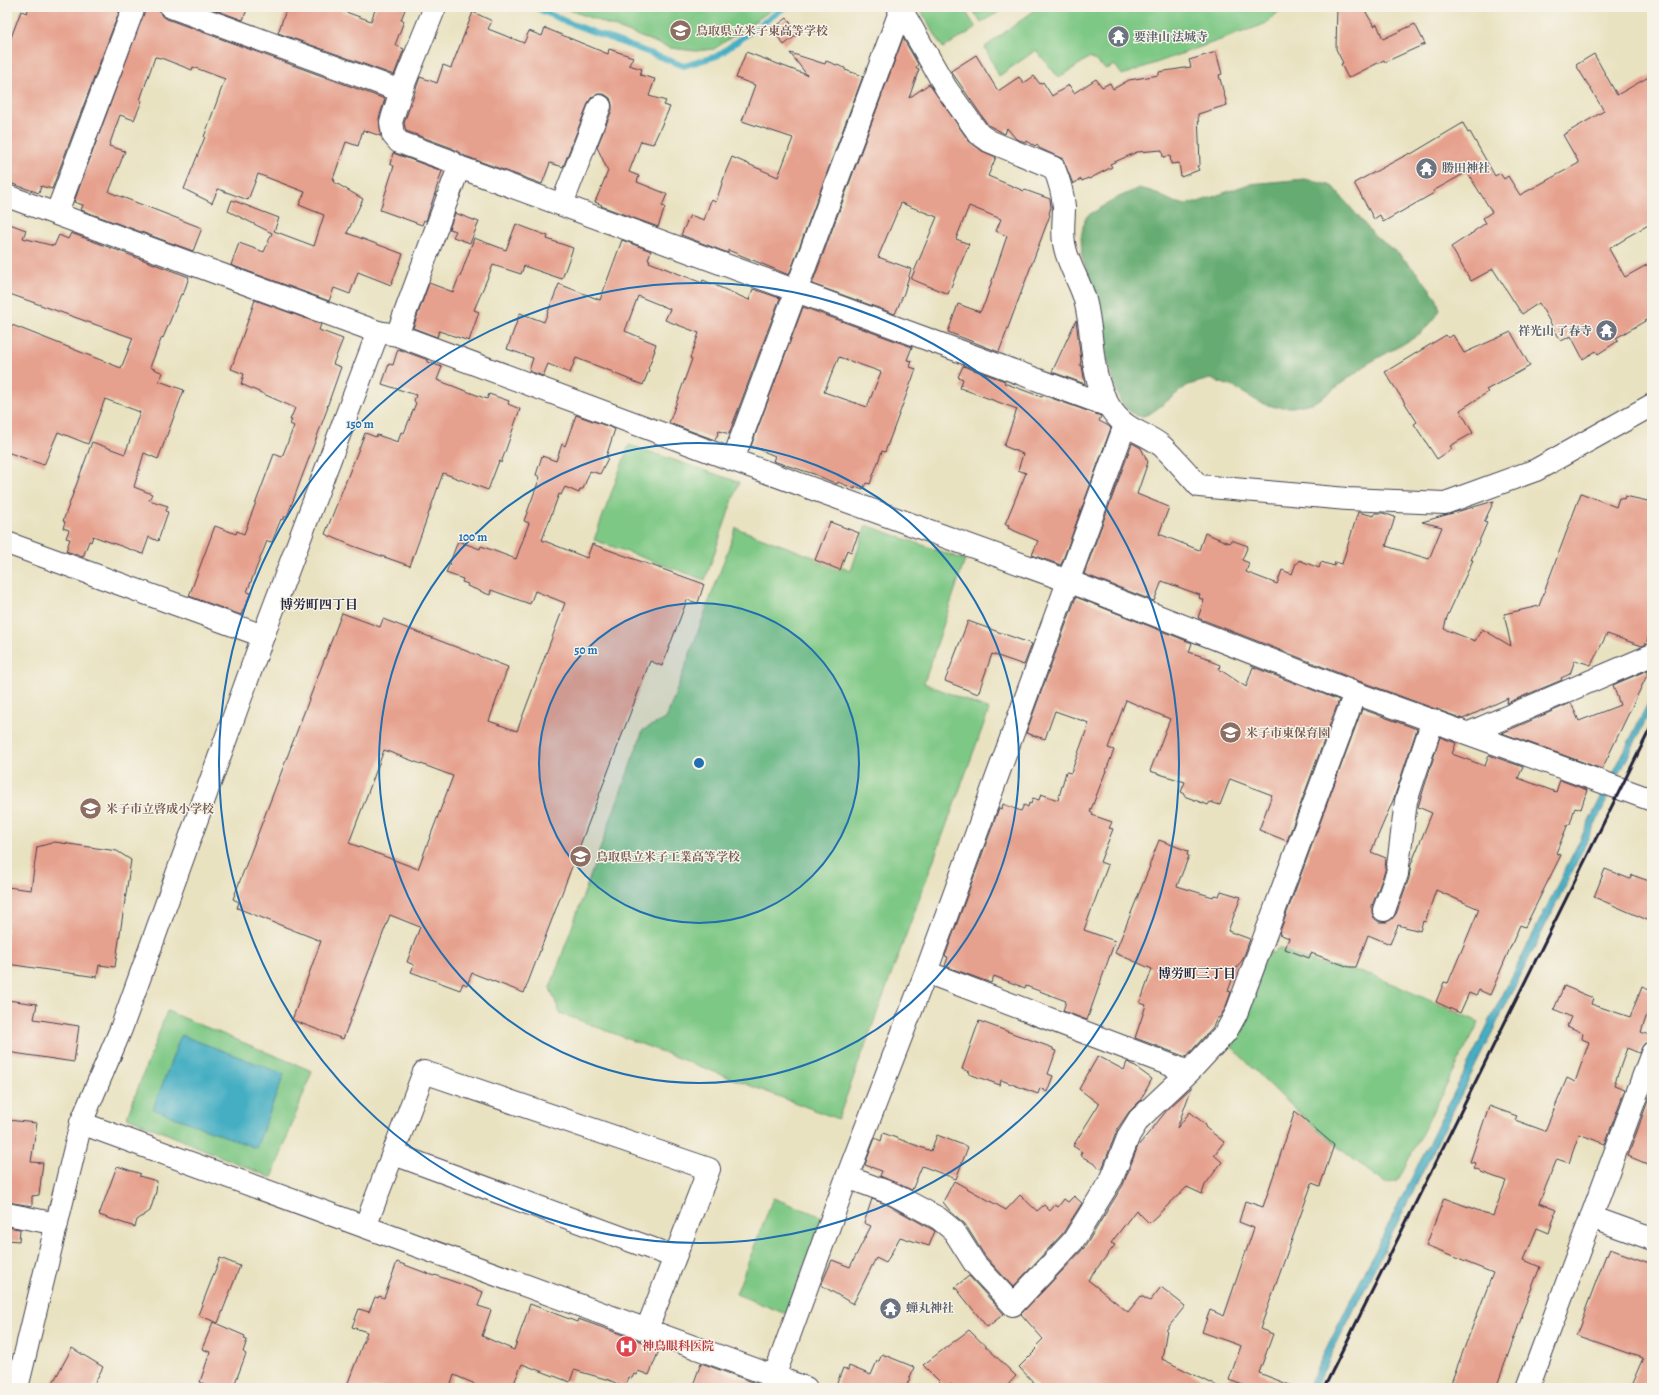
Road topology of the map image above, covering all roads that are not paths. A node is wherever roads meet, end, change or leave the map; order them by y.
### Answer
1 (134, 7) edge
2 (171, 7) edge
3 (435, 7) edge
4 (401, 91) junction
5 (600, 106) dead end
6 (459, 167) junction
7 (7, 196) edge
8 (562, 204) junction
9 (59, 214) junction
10 (796, 290) junction
11 (388, 333) junction
12 (1652, 405) edge
13 (1109, 406) junction
14 (1125, 425) junction
15 (733, 460) junction
16 (7, 543) edge
17 (1068, 581) junction
18 (263, 636) junction
19 (1652, 655) edge
20 (1356, 693) junction
21 (1433, 720) junction
22 (1469, 733) junction
23 (1652, 800) edge
24 (1384, 910) dead end
25 (926, 972) junction
26 (1652, 1053) edge
27 (1189, 1072) junction
28 (81, 1123) junction
29 (394, 1154) junction
30 (847, 1177) junction
31 (7, 1214) edge
32 (1591, 1217) junction
33 (57, 1224) junction
34 (365, 1227) junction
35 (1652, 1239) edge
36 (675, 1258) junction
37 (647, 1329) junction
38 (772, 1382) edge
39 (17, 1388) edge
40 (806, 1388) edge
41 (1528, 1388) edge

1 - 9 street
2 - 4 street
3 - 4 street
4 - 6 street
5 - 8 street
6 - 8 street
6 - 11 street
7 - 9 street
8 - 10 street
9 - 11 street
10 - 13 street
10 - 13 street
10 - 15 street
11 - 15 street
11 - 18 street
12 - 14 street
13 - 14 street
14 - 17 street
15 - 17 street
16 - 18 street
17 - 20 street
17 - 25 street
18 - 28 street
19 - 22 street
20 - 21 street
20 - 27 street
21 - 22 street
21 - 24 street
22 - 23 street
25 - 27 street
25 - 30 street
26 - 32 street
27 - 30 street
28 - 33 street
28 - 34 street
29 - 34 street
29 - 36 street
29 - 36 street
30 - 38 street
31 - 33 street
32 - 35 street
32 - 41 street
33 - 39 street
34 - 37 street
36 - 37 street
37 - 38 street
38 - 40 street

